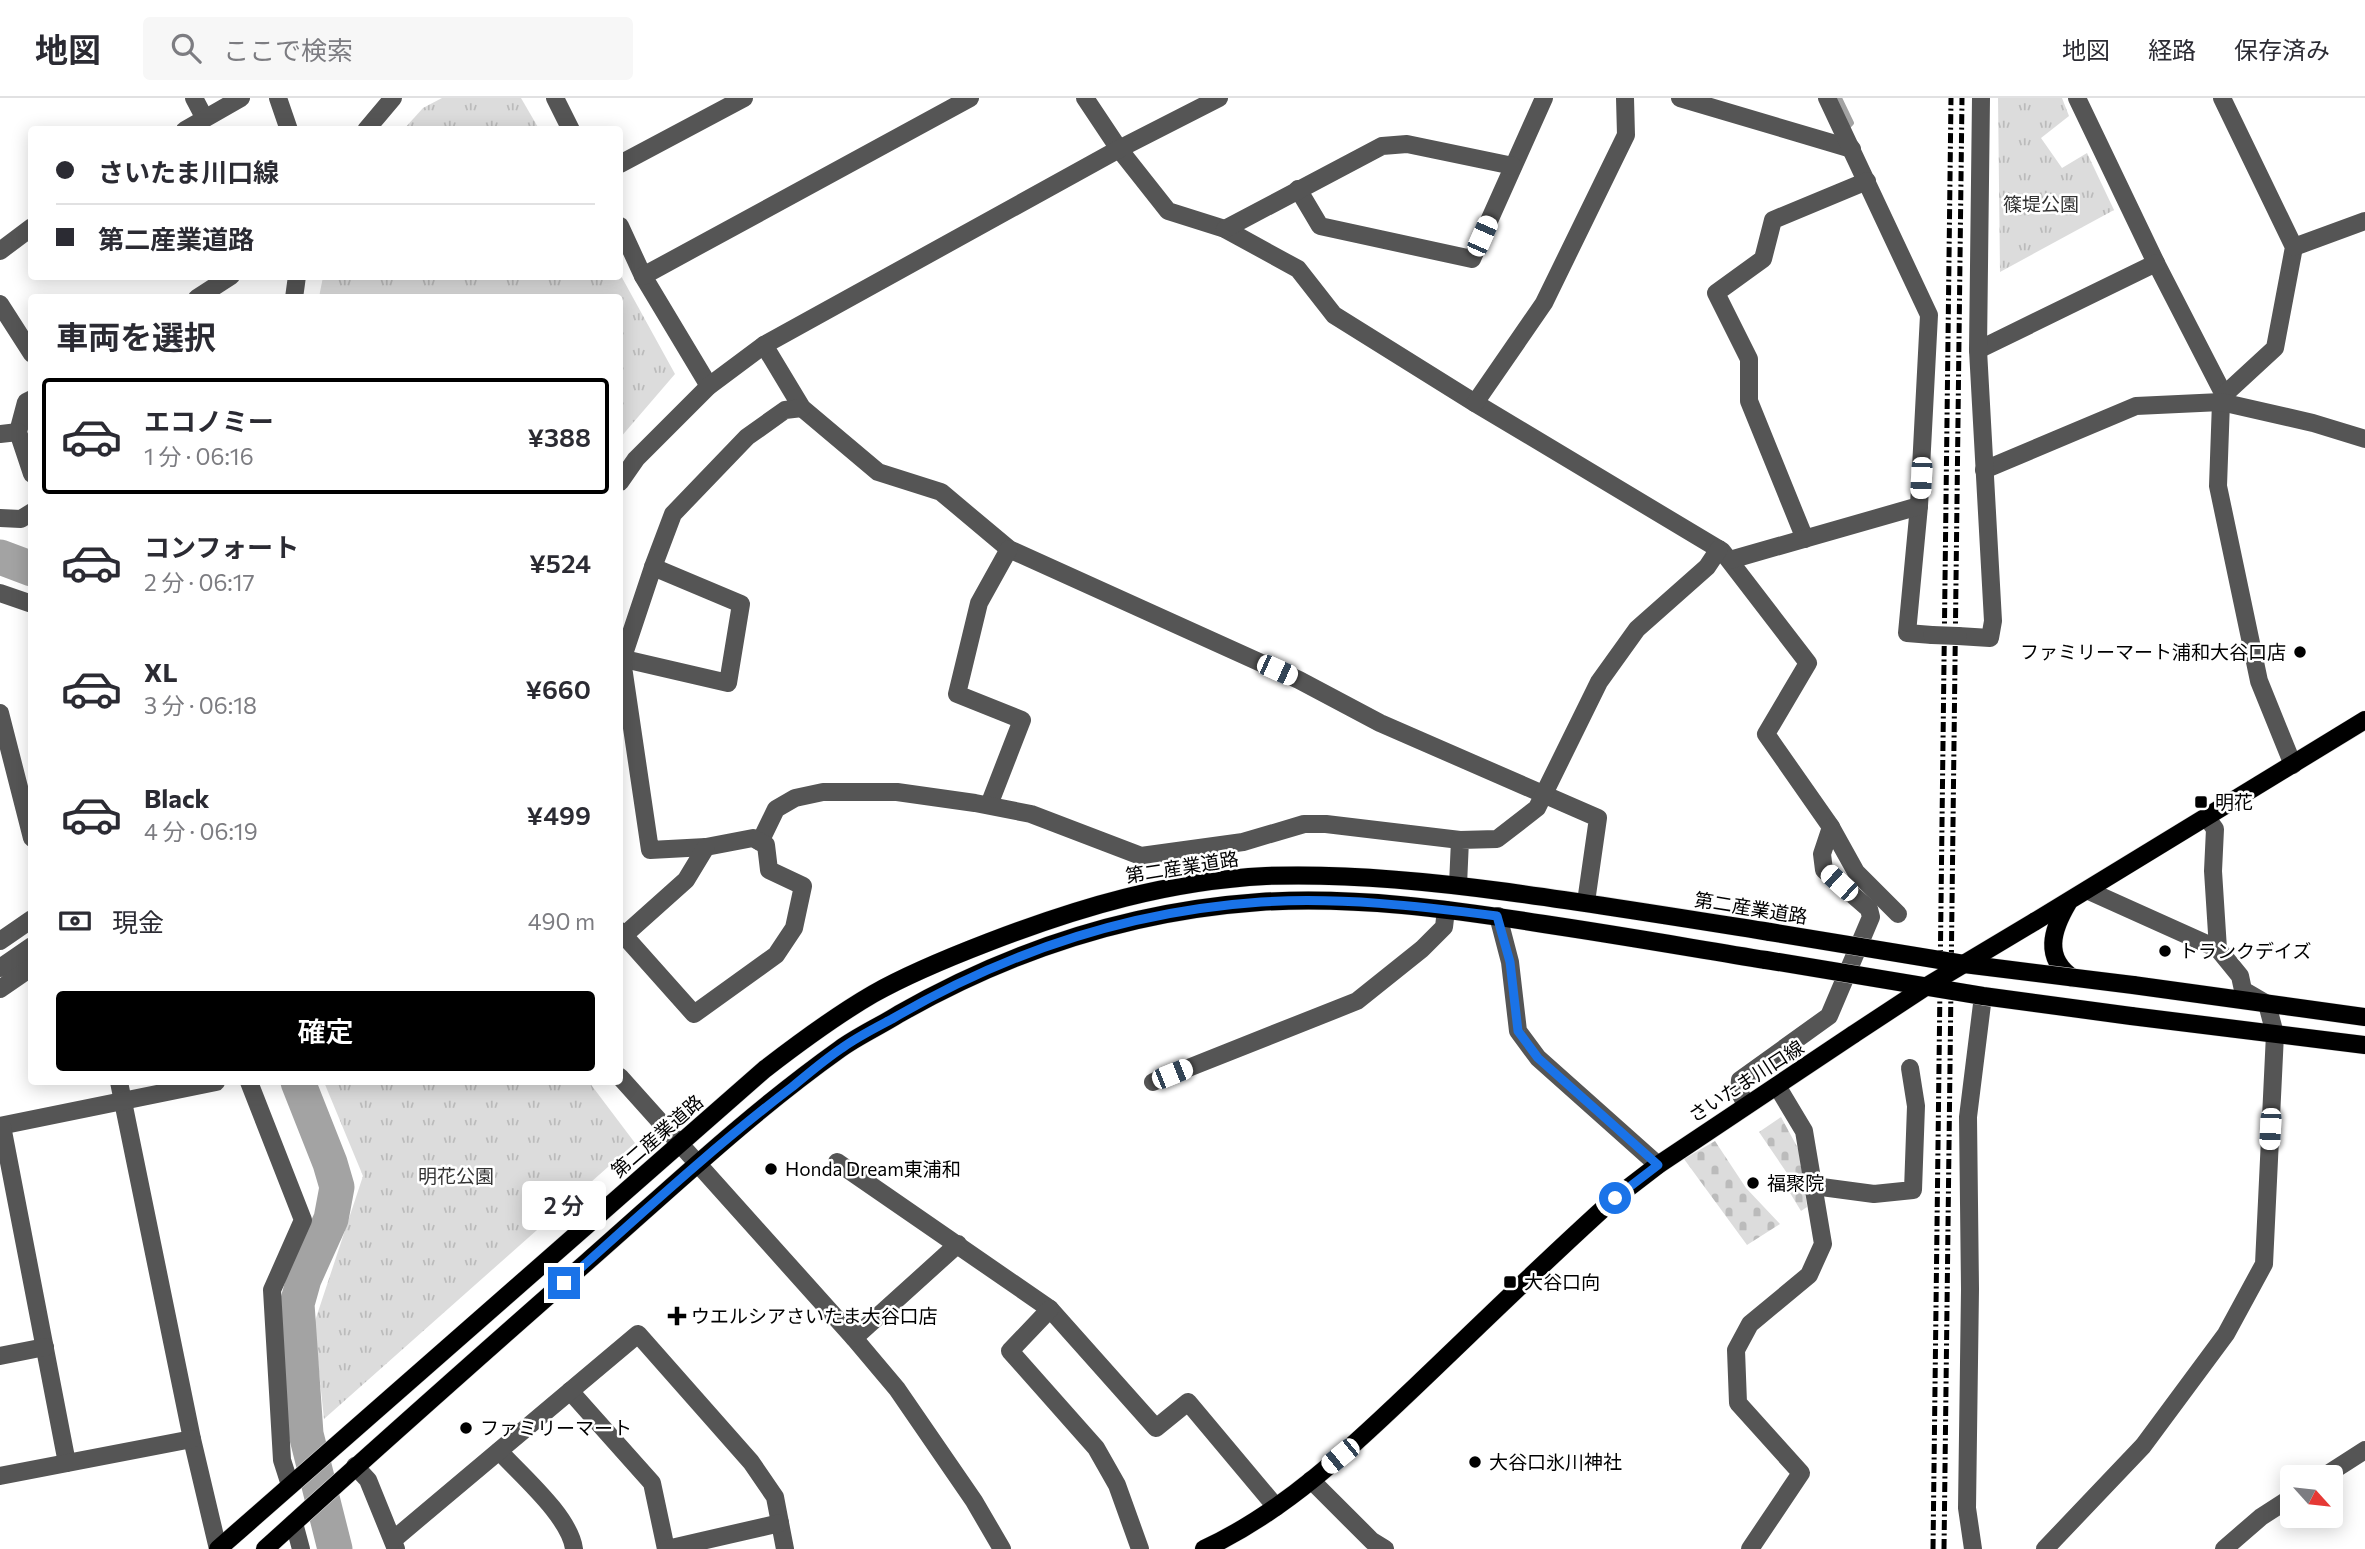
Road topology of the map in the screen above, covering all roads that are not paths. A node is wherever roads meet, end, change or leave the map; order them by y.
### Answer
1 (194, 98) edge
2 (241, 98) edge
3 (278, 98) edge
4 (391, 98) edge
5 (555, 98) edge
6 (744, 98) edge
7 (1085, 98) edge
8 (1219, 98) edge
9 (1544, 98) edge
10 (1625, 98) edge
11 (1680, 98) edge
12 (1827, 98) edge
13 (1981, 98) edge
14 (2077, 98) edge
15 (2222, 98) edge
16 (963, 100) edge
17 (204, 117) junction
18 (191, 126) edge
19 (288, 126) edge
20 (369, 126) edge
21 (570, 126) edge
22 (1851, 146) junction
23 (1119, 149) junction
24 (623, 162) edge
25 (1513, 166) junction
26 (1867, 181) junction
27 (1298, 189) junction
28 (2365, 221) edge
29 (1225, 229) junction
30 (28, 231) edge
31 (623, 233) edge
32 (2294, 247) junction
33 (0, 251) edge
34 (2156, 263) junction
35 (643, 276) junction
36 (225, 280) edge
37 (203, 294) edge
38 (0, 304) edge
39 (764, 345) junction
40 (28, 348) edge
41 (1978, 350) junction
42 (709, 386) junction
43 (2222, 398) junction
44 (28, 401) edge
45 (1475, 402) junction
46 (802, 408) junction
47 (18, 432) junction
48 (0, 434) edge
49 (2365, 439) edge
50 (28, 462) edge
51 (1984, 470) junction
52 (623, 478) edge
53 (1919, 506) junction
54 (28, 515) edge
55 (0, 518) edge
56 (1805, 539) junction
57 (1009, 549) junction
58 (1724, 554) junction
59 (653, 567) junction
60 (0, 593) edge
61 (28, 603) edge
62 (623, 653) edge
63 (623, 659) edge
64 (623, 691) edge
65 (0, 713) edge
66 (2365, 720) edge
67 (626, 738) edge
68 (2293, 765) junction
69 (1544, 793) junction
70 (989, 806) junction
71 (2207, 818) junction
72 (28, 822) edge
73 (1831, 827) junction
74 (1461, 840) junction
75 (760, 842) junction
76 (706, 848) junction
77 (1458, 885) junction
78 (2088, 891) junction
79 (1586, 902) junction
80 (2068, 903) junction
81 (1446, 910) junction
82 (1898, 914) dead end
83 (1497, 916) junction
84 (28, 922) edge
85 (623, 933) edge
86 (623, 937) edge
87 (0, 942) edge
88 (2218, 948) junction
89 (28, 949) edge
90 (1964, 964) junction
91 (0, 968) edge
92 (28, 970) edge
93 (2073, 978) junction
94 (1927, 986) junction
95 (0, 989) edge
96 (1983, 996) junction
97 (2267, 1004) junction
98 (2365, 1017) edge
99 (2275, 1034) junction
100 (2365, 1045) edge
101 (1910, 1068) dead end
102 (623, 1080) edge
103 (1153, 1082) dead end
104 (120, 1085) edge
105 (202, 1085) edge
106 (250, 1085) edge
107 (1777, 1086) junction
108 (124, 1102) junction
109 (1746, 1105) junction
110 (1, 1126) edge
111 (679, 1145) junction
112 (837, 1162) dead end
113 (697, 1165) junction
114 (1658, 1165) junction
115 (1814, 1186) junction
116 (958, 1244) junction
117 (1050, 1309) junction
118 (854, 1338) junction
119 (45, 1347) junction
120 (0, 1356) edge
121 (570, 1391) junction
122 (192, 1439) junction
123 (2365, 1450) edge
124 (499, 1451) junction
125 (67, 1463) junction
126 (2342, 1465) edge
127 (355, 1466) junction
128 (0, 1476) edge
129 (1311, 1479) junction
130 (290, 1485) junction
131 (2280, 1505) edge
132 (1276, 1507) junction
133 (294, 1523) junction
134 (780, 1523) junction
135 (395, 1545) edge
136 (1374, 1546) edge
137 (218, 1549) edge
138 (265, 1549) edge
139 (301, 1549) edge
140 (575, 1549) edge
141 (666, 1549) edge
142 (785, 1549) edge
143 (1002, 1549) edge
144 (1140, 1549) edge
145 (1204, 1549) edge
146 (1750, 1549) edge
147 (1972, 1549) edge
148 (2045, 1549) edge
149 (2224, 1549) edge

1 - 17 street
2 - 17 street
3 - 19 street
4 - 20 street
5 - 21 street
6 - 24 street
7 - 23 street
8 - 23 street
9 - 25 street
10 - 45 street
11 - 22 street
12 - 22 street
13 - 41 street
14 - 34 street
15 - 32 street
16 - 35 street
17 - 18 street
22 - 26 street
23 - 29 street
23 - 39 street
25 - 27 street
25 - 27 street
26 - 53 street
26 - 56 street
27 - 29 street
28 - 32 street
29 - 45 street
30 - 33 street
31 - 35 street
32 - 43 street
34 - 41 street
34 - 43 street
35 - 42 street
36 - 37 street
38 - 40 street
39 - 42 street
39 - 46 street
41 - 51 street
42 - 52 street
43 - 49 street
43 - 51 street
43 - 68 street
44 - 47 street
45 - 58 street
46 - 57 street
46 - 59 street
47 - 48 street
47 - 50 street
51 - 53 street, bridge
53 - 56 street
54 - 55 street
56 - 58 street
57 - 69 street
57 - 70 street
58 - 69 street
58 - 73 street
59 - 62 street
59 - 63 street
60 - 61 street
64 - 67 street
65 - 72 street
66 - 68 main road, さいたま川口線
67 - 76 street
68 - 71 main road, さいたま川口線
69 - 74 street
69 - 79 street
70 - 74 street
70 - 75 street
71 - 78 main road, さいたま川口線
71 - 88 street
73 - 82 street
73 - 109 street
74 - 77 street
75 - 76 street
75 - 86 street
76 - 85 street
77 - 79 main road, 第二産業道路
77 - 111 main road, 第二産業道路
78 - 80 main road, さいたま川口線
78 - 88 street
79 - 90 main road, 第二産業道路, bridge
80 - 90 main road, さいたま川口線, bridge
80 - 93 main road
81 - 83 main road
81 - 103 street
81 - 113 main road
83 - 94 main road, bridge
83 - 114 street
84 - 87 street
88 - 97 street
89 - 91 street
90 - 93 main road, 第二産業道路, bridge
90 - 94 main road, さいたま川口線, bridge
92 - 95 street
93 - 97 main road, 第二産業道路, bridge
94 - 96 main road, bridge
94 - 107 main road, さいたま川口線, bridge
96 - 99 main road, bridge
96 - 147 street
97 - 98 main road, 第二産業道路
97 - 99 street
99 - 100 main road
99 - 148 street
101 - 115 street
102 - 111 street
104 - 108 street
105 - 108 street
106 - 130 street
107 - 109 main road, さいたま川口線
107 - 115 street
108 - 110 street
108 - 122 street
109 - 114 main road, さいたま川口線
110 - 119 street
111 - 113 street
111 - 130 main road, 第二産業道路
112 - 116 street
113 - 118 street
113 - 127 main road
114 - 129 main road, さいたま川口線
115 - 146 street
116 - 117 street
116 - 118 street
117 - 132 street
117 - 144 street
118 - 143 street
119 - 120 street
119 - 125 street
121 - 124 street
121 - 134 street
121 - 141 street
122 - 125 street
122 - 137 street
123 - 126 street
124 - 135 street
124 - 140 street
125 - 128 street
127 - 133 main road
127 - 135 street
129 - 132 main road, さいたま川口線
129 - 136 street
130 - 137 main road, 第二産業道路
131 - 149 street
132 - 145 main road, さいたま川口線
133 - 138 main road
133 - 139 street
134 - 141 street
134 - 142 street

